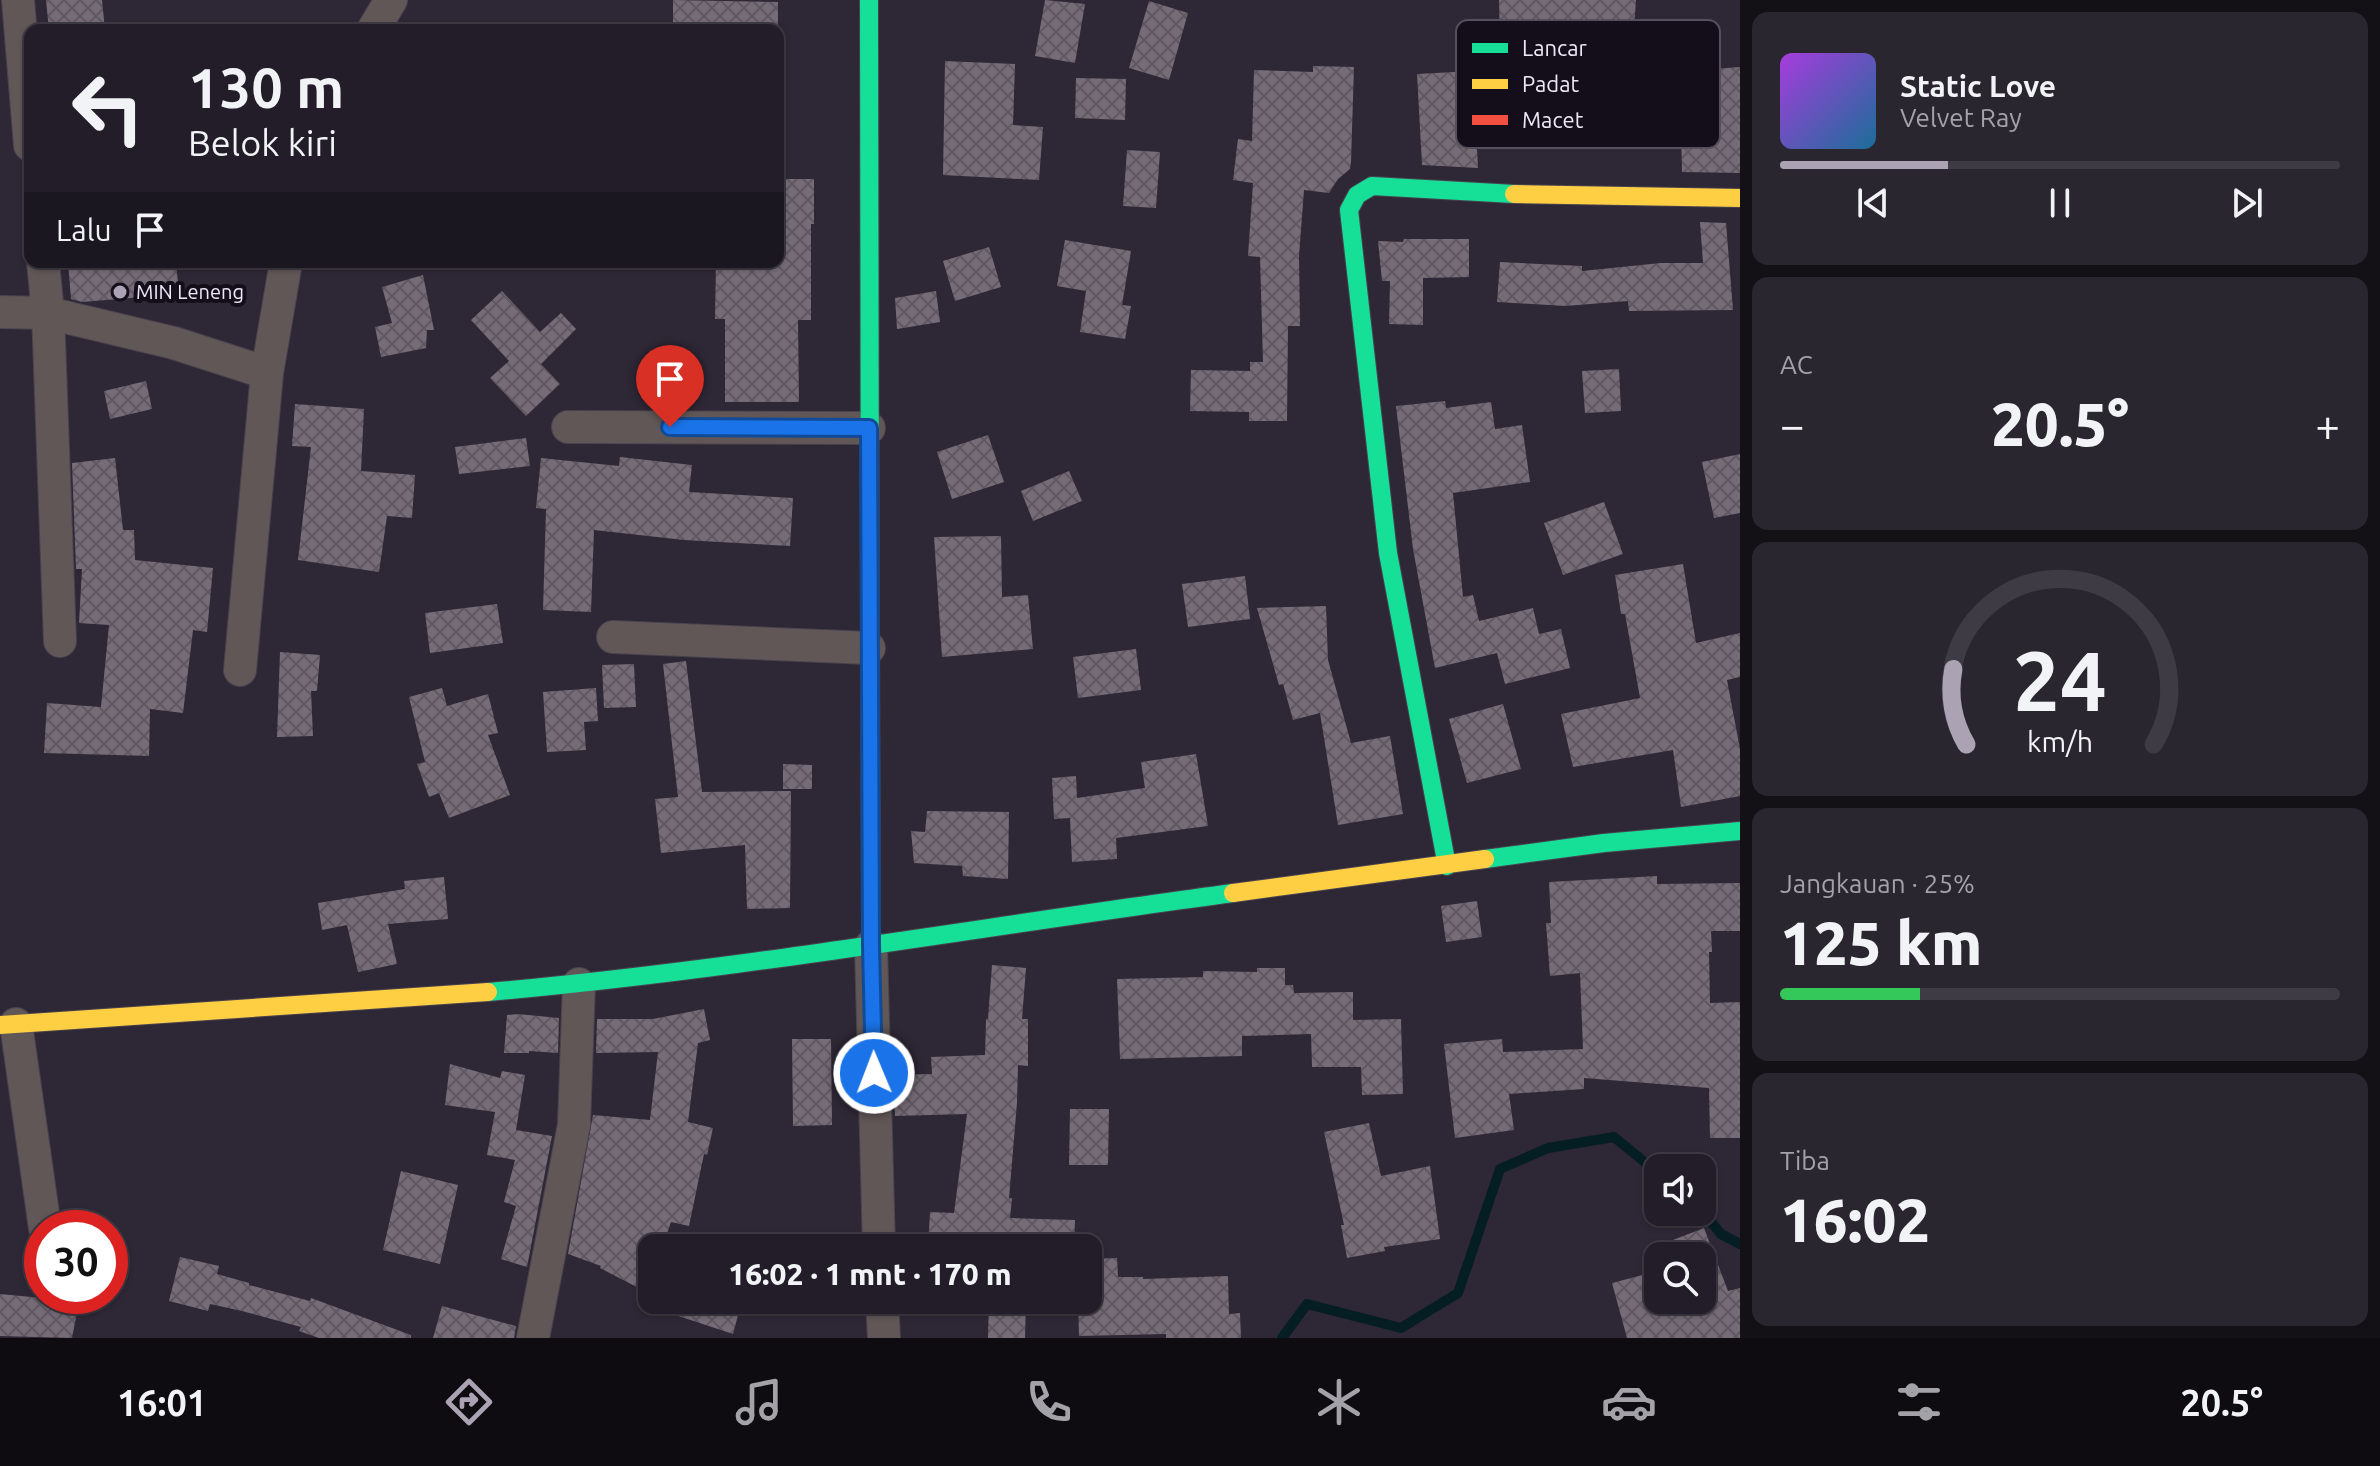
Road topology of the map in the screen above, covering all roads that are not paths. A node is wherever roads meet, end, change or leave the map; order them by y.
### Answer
1 (18, 0) edge
2 (391, 0) edge
3 (869, 0) edge
4 (377, 24) edge
5 (19, 136) edge
6 (1740, 198) edge
7 (44, 268) edge
8 (285, 268) edge
9 (0, 312) edge
10 (48, 313) junction
11 (267, 373) junction
12 (568, 427) dead end
13 (869, 428) junction
14 (613, 637) dead end
15 (60, 641) dead end
16 (869, 648) junction
17 (240, 670) dead end
18 (1740, 831) edge
19 (1447, 866) junction
20 (871, 946) junction
21 (579, 984) junction
22 (8, 1024) edge
23 (42, 1210) edge
24 (879, 1234) edge
25 (883, 1314) edge
26 (533, 1338) edge
27 (884, 1338) edge

1 - 5 street
2 - 4 street
3 - 13 street
6 - 19 street
7 - 10 street
8 - 11 street
9 - 10 street
10 - 11 street
10 - 15 street
11 - 17 street
12 - 13 street
13 - 16 street
14 - 16 street
16 - 20 street
18 - 19 street
19 - 20 street
20 - 21 street
20 - 24 street
21 - 22 street
21 - 26 street
22 - 23 street
25 - 27 street

